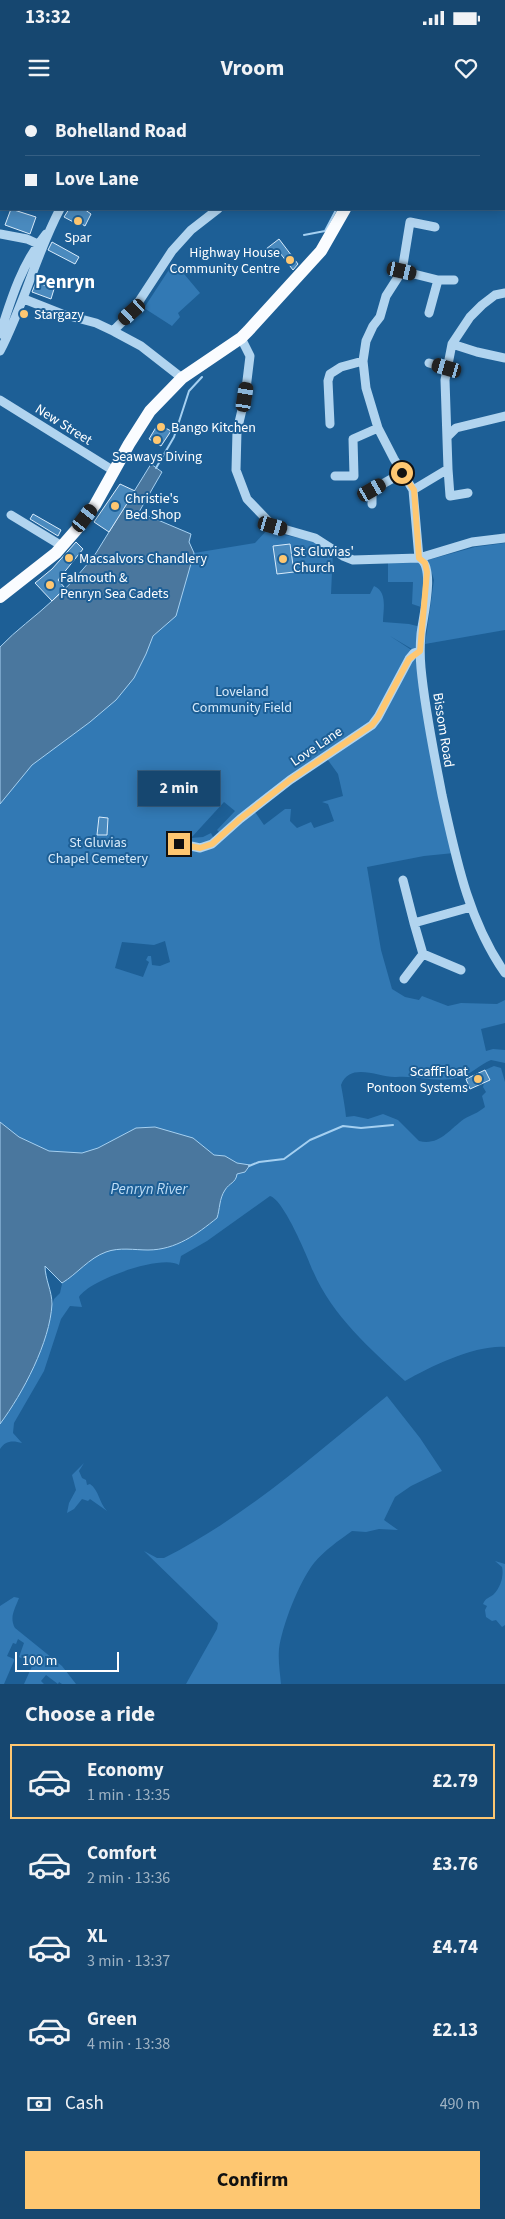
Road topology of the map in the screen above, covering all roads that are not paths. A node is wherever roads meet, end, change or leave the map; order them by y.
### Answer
1 (59, 210) edge
2 (217, 210) edge
3 (344, 210) edge
4 (435, 226) dead end
5 (48, 232) junction
6 (0, 234) edge
7 (38, 244) junction
8 (402, 271) junction
9 (438, 280) junction
10 (454, 280) dead end
11 (505, 293) edge
12 (24, 299) junction
13 (429, 313) dead end
14 (113, 331) junction
15 (0, 334) edge
16 (244, 334) junction
17 (452, 344) junction
18 (0, 351) edge
19 (505, 358) edge
20 (363, 361) junction
21 (429, 363) dead end
22 (447, 368) junction
23 (182, 378) junction
24 (4, 403) edge
25 (505, 416) edge
26 (330, 424) dead end
27 (378, 428) junction
28 (448, 436) junction
29 (448, 470) junction
30 (114, 471) junction
31 (402, 473) junction
32 (335, 476) dead end
33 (414, 490) junction
34 (468, 493) dead end
35 (372, 504) dead end
36 (11, 514) dead end
37 (505, 538) edge
38 (62, 546) junction
39 (419, 558) junction
40 (0, 597) edge
41 (420, 651) junction
42 (177, 843) dead end
43 (403, 880) dead end
44 (471, 907) junction
45 (414, 923) junction
46 (423, 954) junction
47 (461, 970) dead end
48 (505, 973) edge
49 (404, 979) dead end

1 - 5 street
2 - 14 street
3 - 16 main road
4 - 8 street
5 - 7 street
5 - 12 street
6 - 7 street
7 - 15 street
8 - 9 street
8 - 20 street
9 - 10 street
9 - 13 street
11 - 17 street
12 - 14 street
12 - 18 street
14 - 23 street
16 - 23 main road
16 - 39 street
17 - 19 street
17 - 22 street
20 - 26 street
20 - 27 street
21 - 22 street
22 - 28 street
23 - 30 main road
24 - 30 street, New Street
25 - 28 street
27 - 31 street
27 - 32 street
28 - 29 street
29 - 33 street
29 - 34 street
30 - 38 main road
31 - 33 street
31 - 35 street
33 - 39 street, Bissom Road
36 - 38 street
37 - 39 street
38 - 40 main road
39 - 41 street, Bissom Road
41 - 42 street, Love Lane
41 - 44 street, Bissom Road
43 - 45 street
44 - 45 street
44 - 48 street, Bissom Road
45 - 46 street
46 - 47 street
46 - 49 street

